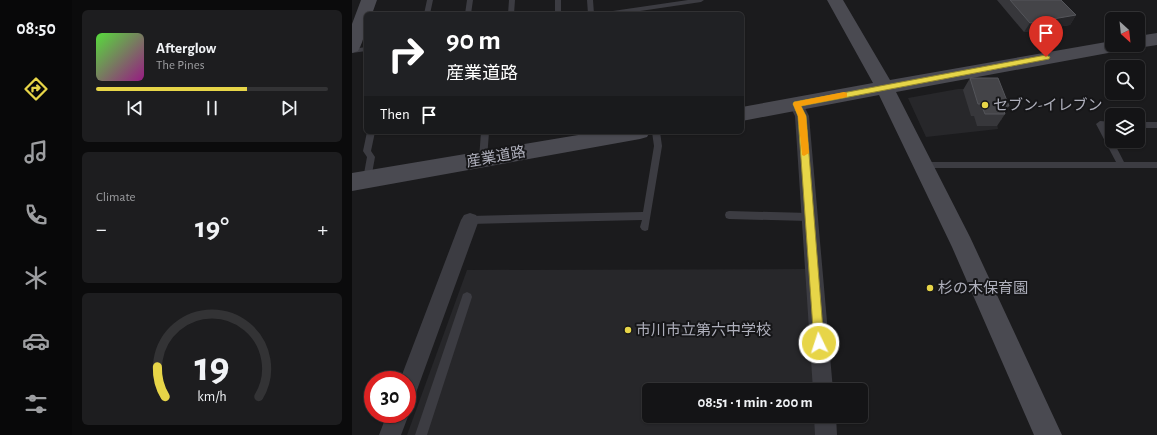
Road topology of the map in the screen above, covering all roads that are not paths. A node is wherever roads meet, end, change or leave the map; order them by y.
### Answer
1 (369, 0) edge
2 (430, 0) edge
3 (470, 0) edge
4 (512, 0) edge
5 (558, 0) edge
6 (590, 0) edge
7 (636, 0) edge
8 (702, 0) edge
9 (835, 0) edge
10 (638, 10) junction
11 (365, 12) edge
12 (427, 12) edge
13 (468, 12) edge
14 (511, 12) edge
15 (558, 12) edge
16 (591, 12) edge
17 (622, 12) edge
18 (364, 14) edge
19 (1157, 39) edge
20 (1145, 41) edge
21 (352, 47) edge
22 (1105, 48) edge
23 (364, 49) edge
24 (352, 51) edge
25 (885, 88) junction
26 (796, 104) junction
27 (744, 114) edge
28 (1105, 124) edge
29 (1145, 125) edge
30 (1157, 125) edge
31 (1105, 133) edge
32 (371, 134) edge
33 (485, 134) edge
34 (628, 134) edge
35 (656, 134) edge
36 (1113, 148) edge
37 (483, 159) junction
38 (923, 165) junction
39 (1122, 165) junction
40 (1157, 165) edge
41 (359, 180) edge
42 (729, 215) dead end
43 (647, 216) junction
44 (809, 217) junction
45 (470, 220) joint
46 (646, 227) dead end
47 (467, 297) dead end
48 (414, 371) edge
49 (822, 383) edge
50 (395, 423) edge
51 (825, 423) edge
52 (390, 435) edge
53 (421, 435) edge
54 (826, 435) edge
55 (1048, 435) edge

1 - 11 main road
2 - 12 lane
3 - 13 lane
4 - 14 lane
5 - 15 lane
6 - 16 lane
7 - 10 lane
8 - 10 lane
9 - 25 main road
10 - 17 lane
18 - 21 main road
19 - 20 main road
22 - 25 main road
23 - 24 lane
25 - 26 main road
25 - 38 main road
26 - 27 main road
26 - 44 street
28 - 31 lane
29 - 30 lane
32 - 41 lane
33 - 37 lane
34 - 37 main road, 産業道路
35 - 43 lane
36 - 39 lane
37 - 41 main road, 産業道路
38 - 39 lane
38 - 55 main road
39 - 40 lane
42 - 44 lane
43 - 45 lane
43 - 46 lane
44 - 49 street
45 - 48 street
47 - 53 lane
50 - 52 street
51 - 54 street

